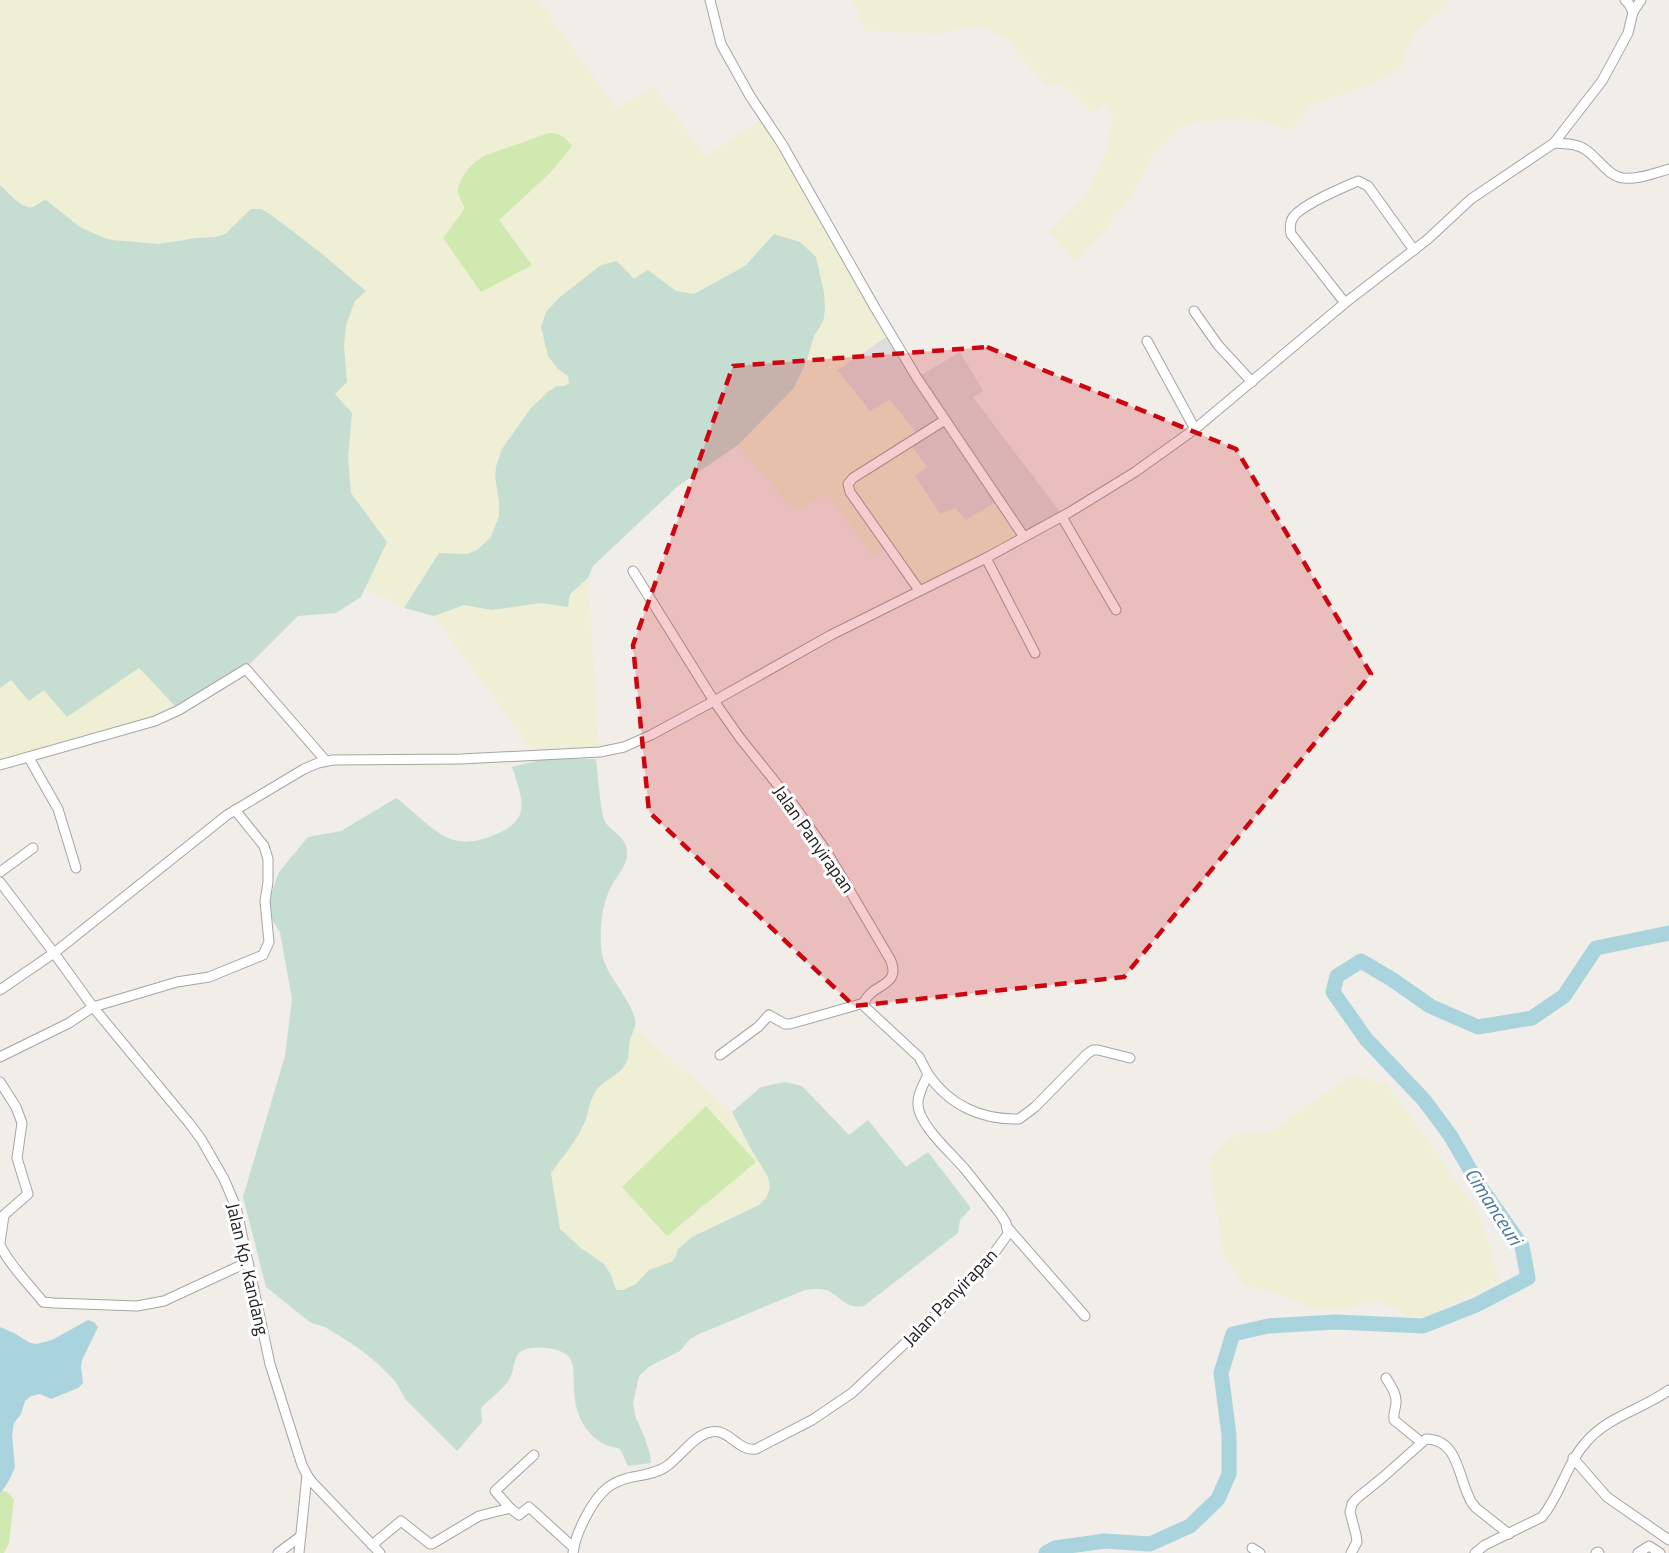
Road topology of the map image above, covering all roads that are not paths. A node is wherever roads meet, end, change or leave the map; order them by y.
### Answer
1 (710, 0) edge
2 (1625, 0) edge
3 (1641, 0) edge
4 (1633, 12) junction
5 (1554, 143) junction
6 (1669, 169) edge
7 (1414, 250) junction
8 (1345, 303) junction
9 (1194, 311) dead end
10 (1147, 341) dead end
11 (1252, 382) junction
12 (945, 420) junction
13 (1194, 429) junction
14 (1062, 517) junction
15 (1024, 537) junction
16 (986, 558) junction
17 (633, 571) dead end
18 (919, 591) junction
19 (1116, 610) dead end
20 (1035, 653) dead end
21 (714, 701) junction
22 (29, 758) junction
23 (326, 761) junction
24 (0, 765) edge
25 (235, 810) junction
26 (33, 848) dead end
27 (75, 868) dead end
28 (0, 872) edge
29 (0, 882) edge
30 (54, 953) junction
31 (0, 990) edge
32 (864, 1003) junction
33 (93, 1007) junction
34 (720, 1055) dead end
35 (0, 1057) edge
36 (1130, 1058) dead end
37 (928, 1074) junction
38 (0, 1082) edge
39 (1007, 1227) junction
40 (0, 1244) edge
41 (248, 1262) junction
42 (1085, 1316) dead end
43 (1386, 1378) dead end
44 (1669, 1390) edge
45 (1421, 1443) junction
46 (534, 1455) dead end
47 (1573, 1458) junction
48 (306, 1475) junction
49 (510, 1508) junction
50 (1509, 1534) junction
51 (301, 1536) junction
52 (1669, 1540) edge
53 (372, 1545) junction
54 (573, 1550) edge
55 (278, 1553) edge
56 (299, 1553) edge
57 (380, 1553) edge
58 (1351, 1553) edge
59 (1475, 1553) edge
60 (1638, 1553) edge
61 (1660, 1553) edge

1 - 12 street
2 - 4 street
3 - 4 street
4 - 5 street
5 - 6 street
5 - 7 street
7 - 8 street
7 - 8 street
8 - 11 street
9 - 11 street
10 - 13 street
11 - 13 street
12 - 15 street
12 - 18 street
13 - 14 street
14 - 15 street
14 - 19 street
15 - 16 street
16 - 18 street
16 - 20 street
17 - 21 street
18 - 21 street
21 - 23 street
21 - 32 street, Jalan Panyirapan
22 - 23 street
22 - 24 street
22 - 27 street
23 - 25 street
25 - 30 street
25 - 33 street
26 - 28 street
29 - 30 street, Jalan Kp. Kandang
30 - 31 street
30 - 33 street, Jalan Kp. Kandang
32 - 34 street
32 - 37 street
33 - 35 street
33 - 41 street, Jalan Kp. Kandang
36 - 37 street
37 - 39 street, Jalan Panyirapan
38 - 40 street
39 - 42 street
39 - 54 street, Jalan Panyirapan
40 - 41 street
41 - 48 street, Jalan Kp. Kandang
43 - 45 street
44 - 47 street
45 - 50 street
45 - 58 street
46 - 49 street
47 - 50 street
47 - 52 street
48 - 51 street
48 - 53 street, Jalan Kp. Kandang
49 - 53 street
49 - 54 street
50 - 59 street
51 - 55 street
51 - 56 street
53 - 57 street, Jalan Kp. Kandang
60 - 61 street

